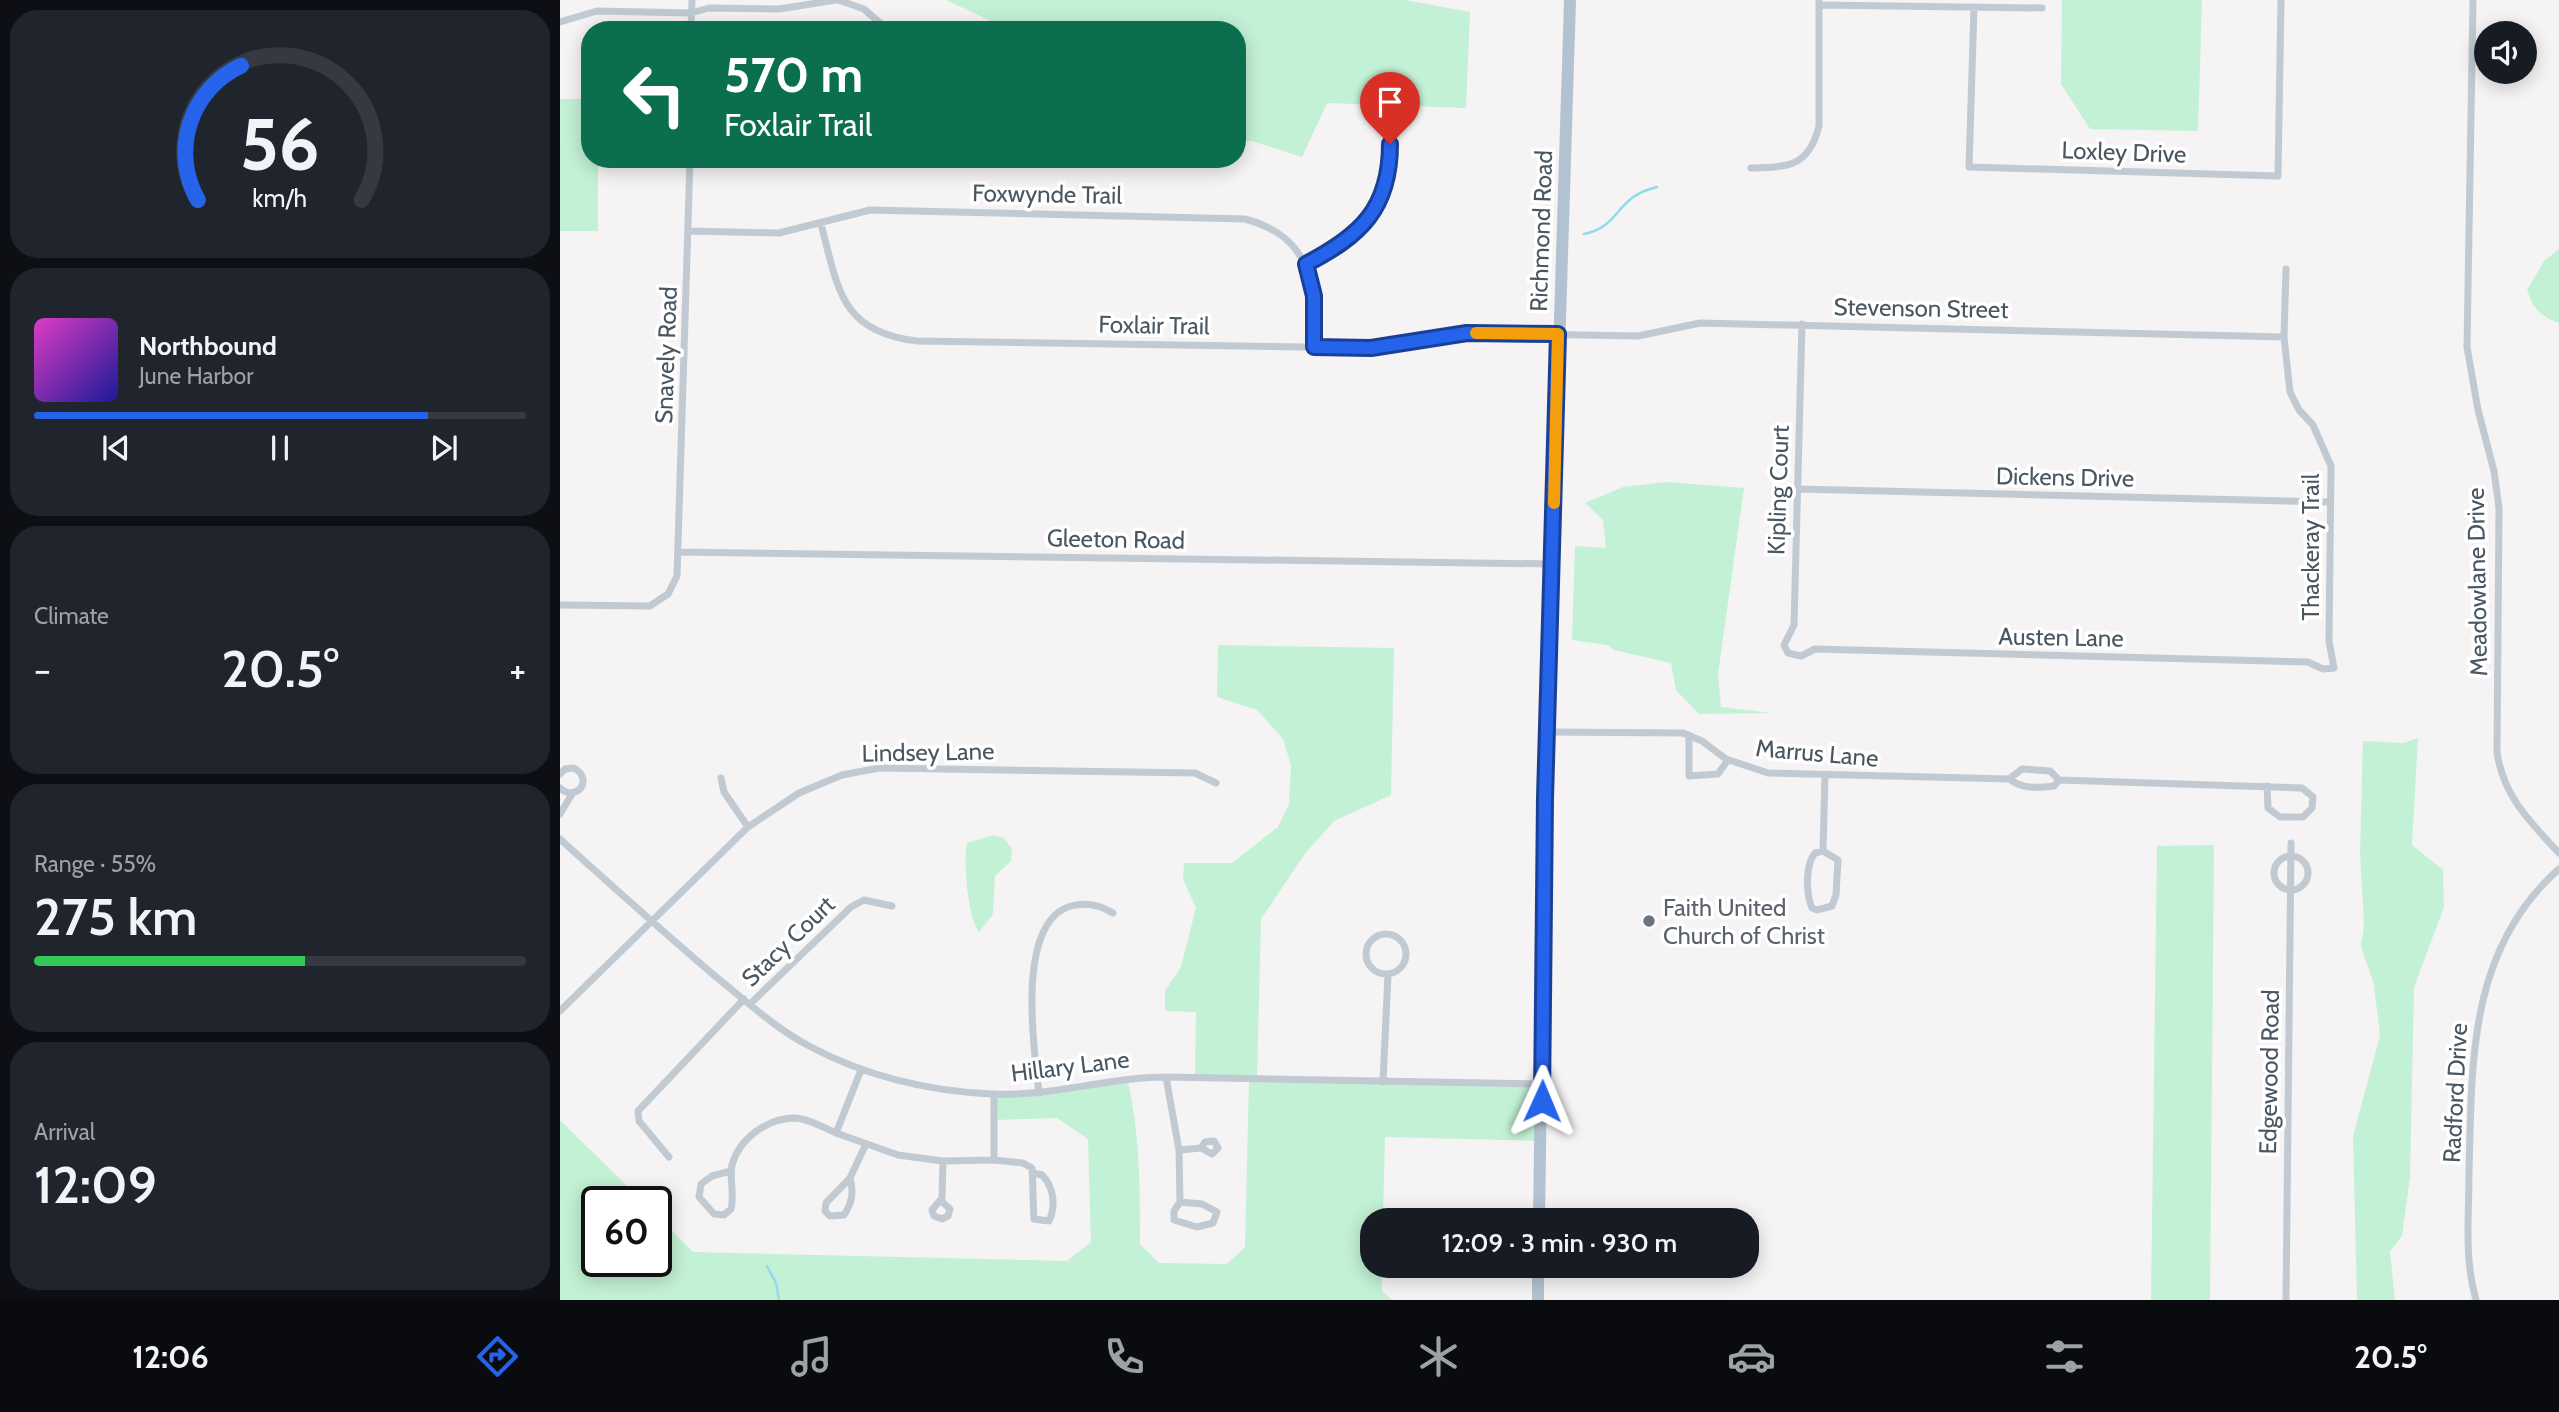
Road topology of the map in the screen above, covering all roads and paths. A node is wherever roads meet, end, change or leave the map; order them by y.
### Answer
1 (692, 0) edge
2 (839, 0) edge
3 (1570, 0) edge
4 (2281, 0) edge
5 (2473, 0) edge
6 (1819, 2) edge
7 (797, 3) edge
8 (1974, 8) junction
9 (2042, 8) dead end
10 (691, 13) junction
11 (691, 21) edge
12 (878, 21) edge
13 (560, 22) edge
14 (1390, 124) dead end
15 (690, 168) edge
16 (1751, 168) dead end
17 (821, 224) junction
18 (689, 231) junction
19 (1306, 264) junction
20 (2286, 269) dead end
21 (1802, 324) junction
22 (1558, 334) junction
23 (2284, 337) junction
24 (1314, 347) junction
25 (1798, 489) junction
26 (2330, 502) junction
27 (679, 552) junction
28 (1552, 564) junction
29 (560, 605) edge
30 (1788, 653) joint
31 (2334, 668) joint
32 (1547, 732) junction
33 (1689, 735) junction
34 (1728, 760) junction
35 (560, 774) edge
36 (1825, 775) junction
37 (721, 778) dead end
38 (2009, 779) junction
39 (2059, 780) junction
40 (1216, 783) dead end
41 (2267, 786) junction
42 (560, 788) edge
43 (572, 794) junction
44 (560, 814) edge
45 (748, 827) junction
46 (560, 839) edge
47 (2291, 844) dead end
48 (1823, 851) junction
49 (2559, 853) edge
50 (2291, 855) junction
51 (2559, 869) edge
52 (2290, 890) junction
53 (892, 906) dead end
54 (1113, 913) dead end
55 (652, 923) junction
56 (1388, 974) junction
57 (747, 1002) junction
58 (560, 1011) edge
59 (861, 1070) junction
60 (1166, 1077) junction
61 (1383, 1082) junction
62 (1542, 1084) junction
63 (1039, 1093) junction
64 (994, 1094) junction
65 (836, 1133) junction
66 (864, 1146) junction
67 (1201, 1148) dead end
68 (1179, 1150) junction
69 (669, 1157) dead end
70 (994, 1160) junction
71 (943, 1161) junction
72 (731, 1171) junction
73 (1033, 1173) junction
74 (850, 1178) junction
75 (941, 1201) dead end
76 (1180, 1202) junction
77 (1539, 1208) edge
78 (1538, 1278) edge
79 (1538, 1300) edge
80 (2286, 1300) edge
81 (2476, 1300) edge

1 - 10 street
2 - 7 street
2 - 12 street
3 - 22 main road, Richmond Road
4 - 8 street, Loxley Drive
5 - 49 street, Meadowlane Drive
6 - 8 street
6 - 16 street
7 - 10 street
8 - 9 street
10 - 11 street
10 - 13 street
14 - 19 street
15 - 18 street, Snavely Road
17 - 18 street, Foxwynde Trail
17 - 19 street, Foxwynde Trail
17 - 24 street, Foxlair Trail
18 - 27 street, Snavely Road
19 - 24 street, Foxwynde Trail
20 - 23 street, Thackeray Trail
21 - 22 street, Stevenson Street
21 - 23 street, Stevenson Street
21 - 25 street, Kipling Court
22 - 24 street, Foxlair Trail
22 - 28 main road, Richmond Road
23 - 26 street, Thackeray Trail
25 - 26 street, Dickens Drive
25 - 30 street, Kipling Court
26 - 31 street, Thackeray Trail
27 - 28 street, Gleeton Road
27 - 29 street, Snavely Road
28 - 32 main road, Richmond Road
30 - 31 street, Austen Lane
32 - 33 street, Marrus Lane
32 - 62 main road, Richmond Road
33 - 34 street, Marrus Lane
33 - 34 street
34 - 36 street, Marrus Lane
35 - 43 street
36 - 38 street, Marrus Lane
36 - 48 street
37 - 45 street
38 - 39 street, Marrus Lane
38 - 39 street, Marrus Lane
39 - 41 street
40 - 45 street, Lindsey Lane
41 - 41 street
42 - 43 street
43 - 44 street
45 - 55 street, Lindsey Lane
46 - 55 street, Hillary Lane
47 - 50 street, Edgewood Road
48 - 48 street
50 - 52 street, Edgewood Road
50 - 52 street
50 - 52 street
51 - 81 street, Radford Drive
52 - 80 street, Edgewood Road
53 - 57 street, Stacy Court
54 - 63 street
55 - 57 street, Hillary Lane
55 - 58 street, Lindsey Lane
56 - 56 street
56 - 61 street
57 - 59 street, Hillary Lane
57 - 69 street, Stacy Court
59 - 64 street, Hillary Lane
59 - 65 street
60 - 61 street, Hillary Lane
60 - 63 street, Hillary Lane
60 - 68 street
61 - 62 street, Hillary Lane
62 - 77 main road, Richmond Road
63 - 64 street, Hillary Lane
64 - 70 street
65 - 66 street
65 - 72 street
66 - 71 street
66 - 74 street
67 - 68 street
68 - 76 street
70 - 71 street
70 - 73 street
71 - 75 street
72 - 72 street
73 - 73 street
74 - 74 street
76 - 76 street
78 - 79 main road

